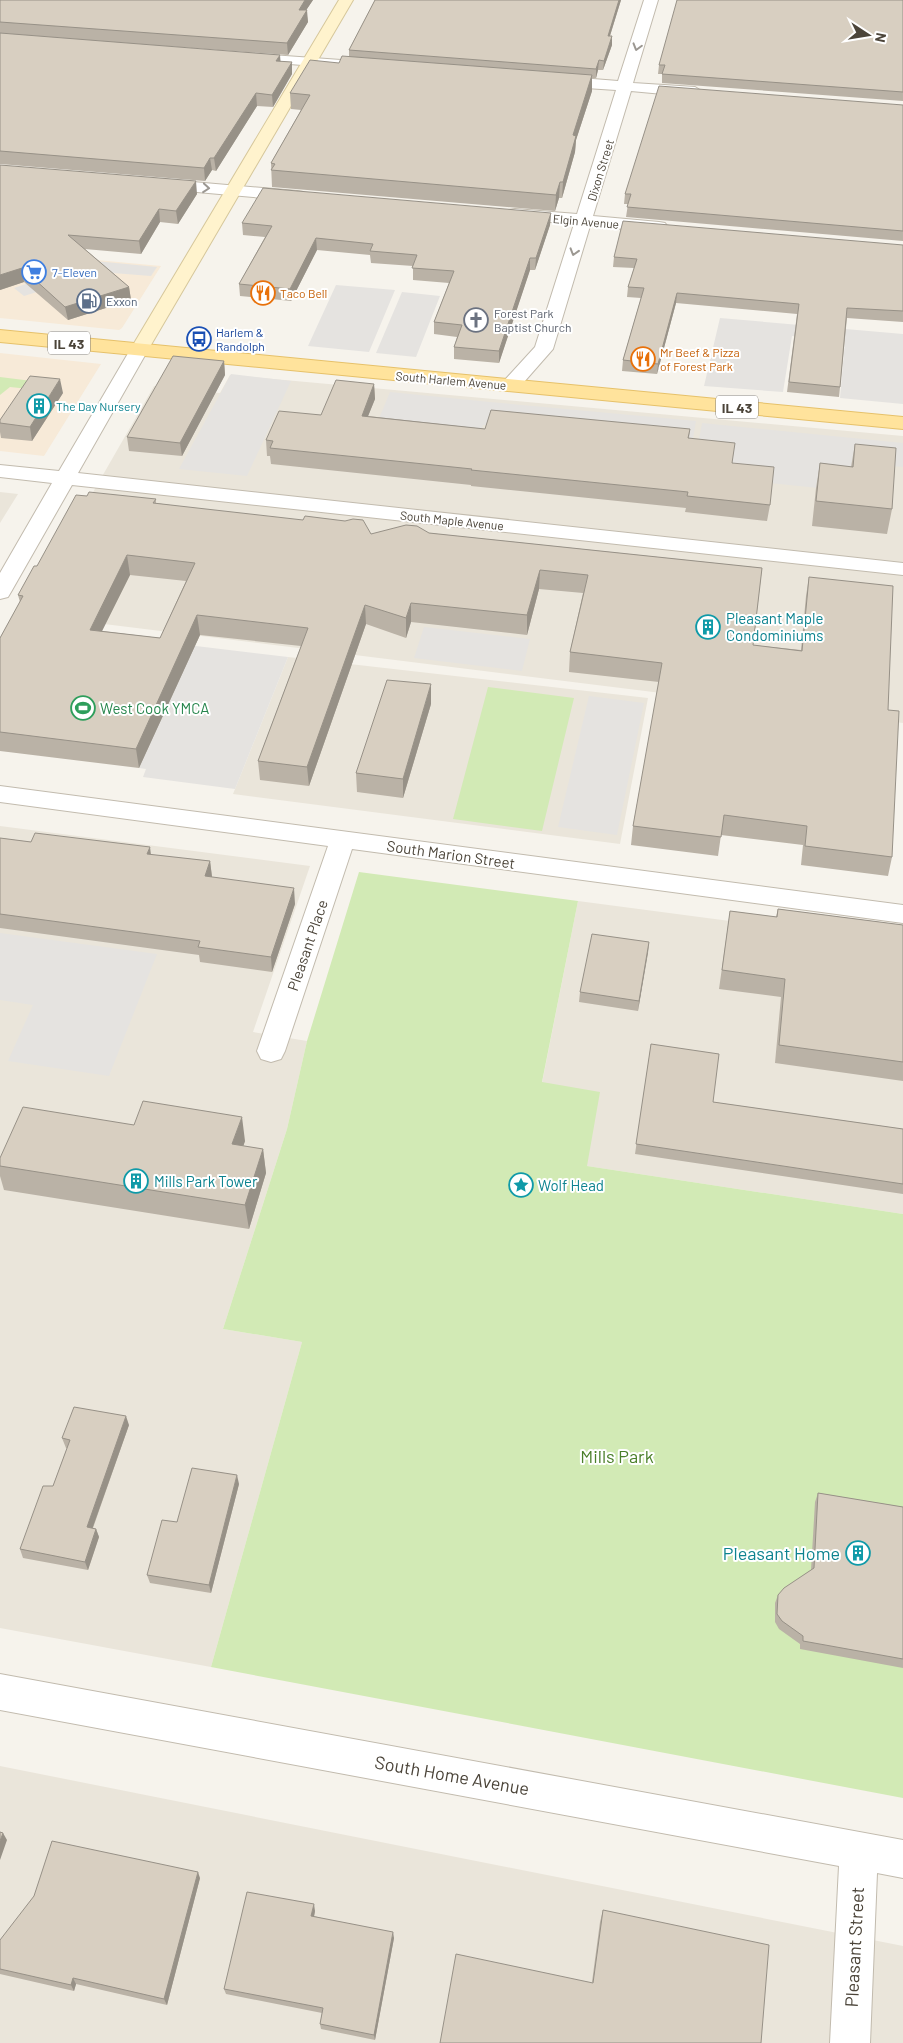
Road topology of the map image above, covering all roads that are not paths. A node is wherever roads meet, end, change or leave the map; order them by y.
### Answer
1 (346, 0) edge
2 (651, 0) edge
3 (232, 56) edge
4 (309, 62) junction
5 (354, 65) edge
6 (542, 80) edge
7 (625, 87) junction
8 (710, 93) edge
9 (143, 182) edge
10 (234, 190) junction
11 (311, 197) edge
12 (498, 213) edge
13 (584, 220) junction
14 (680, 228) edge
15 (0, 336) edge
16 (139, 350) junction
17 (510, 386) junction
18 (903, 423) edge
19 (0, 471) edge
20 (65, 478) junction
21 (903, 569) edge
22 (0, 592) edge
23 (0, 794) edge
24 (343, 839) junction
25 (903, 914) edge
26 (271, 1051) dead end
27 (0, 1692) edge
28 (859, 1851) junction
29 (903, 1859) edge
30 (850, 2043) edge

1 - 4 street
2 -> 7 street, Dixon Street
3 - 4 street
4 - 5 street
4 - 10 street
6 - 7 street
7 - 8 street
7 - 13 street, Dixon Street
9 -> 10 street
10 - 11 street
10 - 16 street
12 - 13 street, Elgin Avenue
13 - 14 street, Elgin Avenue
13 -> 17 street, Dixon Street
15 - 16 main road, South Harlem Avenue / IL 43
16 - 17 main road, South Harlem Avenue / IL 43
16 - 20 street
17 - 18 main road, South Harlem Avenue / IL 43
19 - 20 street, South Maple Avenue
20 - 21 street, South Maple Avenue
20 - 22 street
23 - 24 street, South Marion Street
24 - 25 street, South Marion Street
24 - 26 street, Pleasant Place
27 - 28 street, South Home Avenue
28 - 29 street, South Home Avenue
28 - 30 street, Pleasant Street

